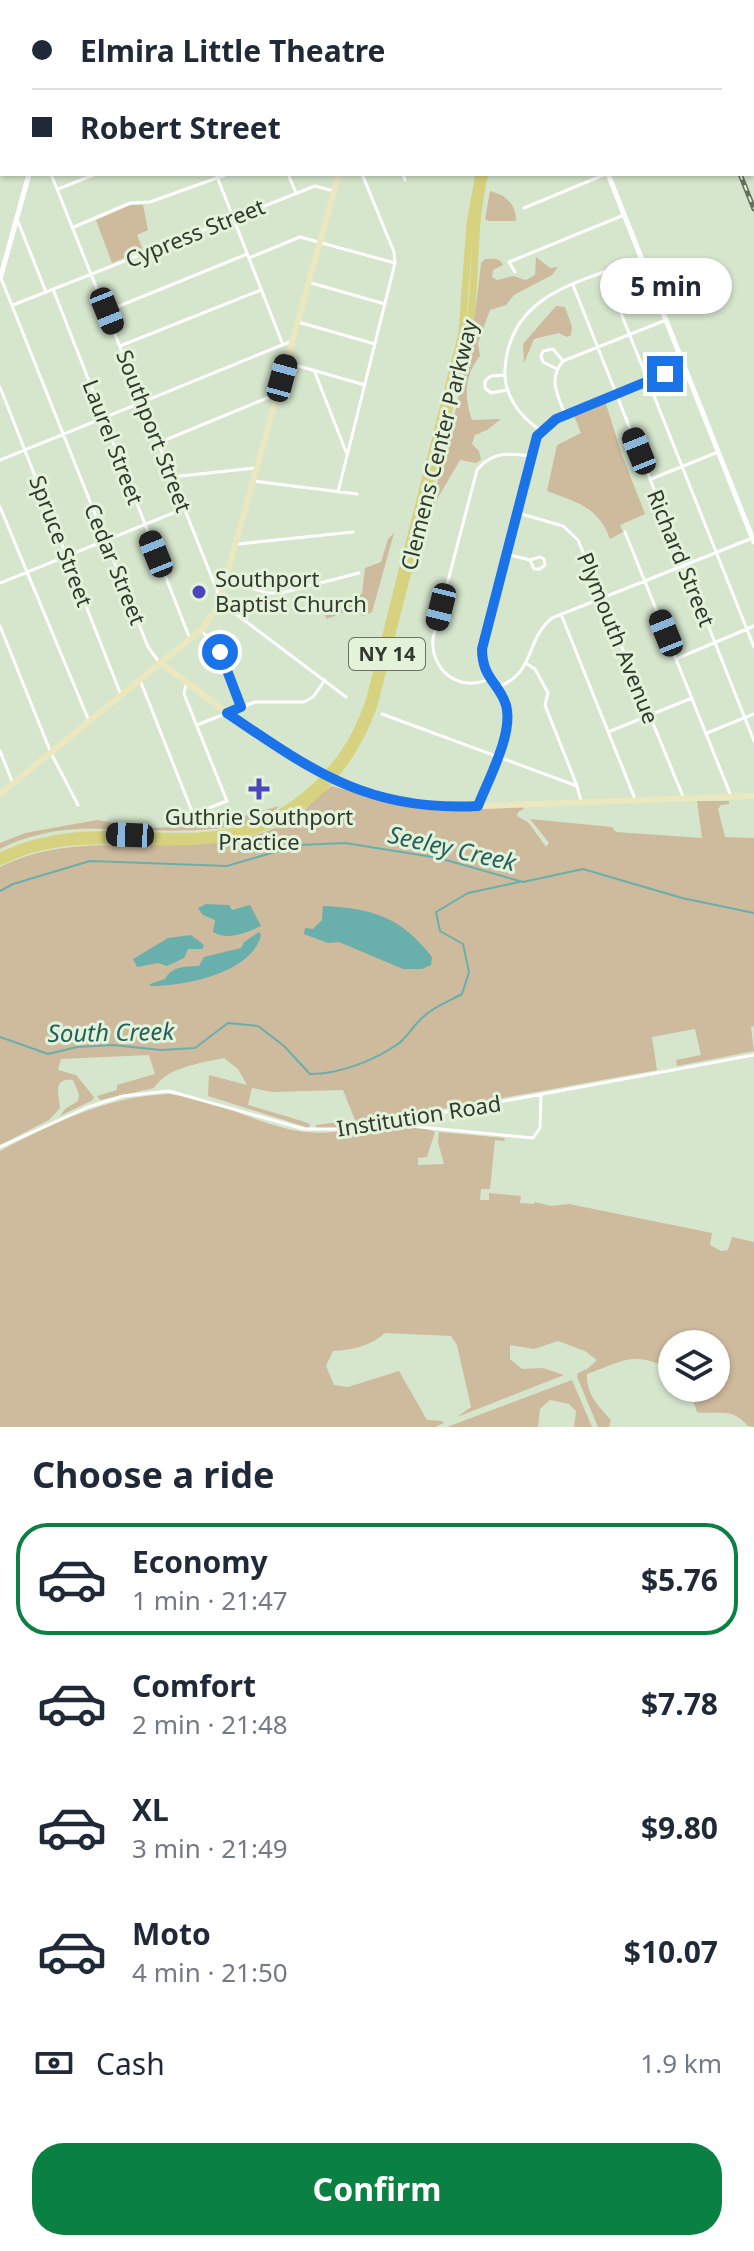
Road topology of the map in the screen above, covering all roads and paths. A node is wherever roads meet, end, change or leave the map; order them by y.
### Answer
1 (28, 176) edge
2 (52, 176) edge
3 (91, 176) edge
4 (216, 176) edge
5 (289, 176) edge
6 (338, 176) edge
7 (362, 176) edge
8 (404, 176) edge
9 (479, 176) edge
10 (485, 176) edge
11 (602, 176) edge
12 (608, 176) edge
13 (405, 180) dead end
14 (58, 189) junction
15 (334, 191) junction
16 (296, 193) junction
17 (524, 208) dead end
18 (624, 215) junction
19 (17, 219) junction
20 (233, 219) junction
21 (72, 228) junction
22 (320, 241) junction
23 (248, 256) junction
24 (641, 258) junction
25 (395, 263) junction
26 (515, 272) dead end
27 (605, 273) junction
28 (92, 274) junction
29 (0, 276) edge
30 (308, 282) junction
31 (573, 285) junction
32 (53, 289) junction
33 (261, 290) junction
34 (46, 292) junction
35 (385, 304) junction
36 (13, 305) junction
37 (107, 311) junction
38 (666, 320) junction
39 (297, 322) junction
40 (629, 335) junction
41 (292, 341) junction
42 (375, 344) junction
43 (120, 346) junction
44 (283, 346) junction
45 (597, 348) junction
46 (563, 361) junction
47 (286, 362) junction
48 (684, 366) junction
49 (557, 369) junction
50 (314, 370) junction
51 (504, 375) junction
52 (648, 381) junction
53 (365, 385) junction
54 (0, 387) edge
55 (508, 390) junction
56 (277, 394) junction
57 (616, 394) junction
58 (143, 402) junction
59 (566, 415) junction
60 (104, 418) junction
61 (540, 431) junction
62 (64, 433) junction
63 (158, 443) junction
64 (25, 450) junction
65 (718, 452) junction
66 (347, 455) junction
67 (531, 456) junction
68 (0, 460) edge
69 (682, 466) junction
70 (255, 468) junction
71 (171, 477) junction
72 (650, 479) junction
73 (253, 481) junction
74 (338, 492) junction
75 (357, 494) dead end
76 (0, 507) edge
77 (183, 509) junction
78 (518, 513) junction
79 (144, 524) junction
80 (353, 532) dead end
81 (625, 532) dead end
82 (753, 539) edge
83 (105, 541) junction
84 (235, 544) junction
85 (717, 552) junction
86 (506, 554) junction
87 (67, 556) junction
88 (530, 560) dead end
89 (684, 565) junction
90 (27, 572) junction
91 (359, 573) dead end
92 (225, 579) junction
93 (645, 581) junction
94 (0, 583) edge
95 (602, 597) junction
96 (219, 602) junction
97 (561, 614) junction
98 (0, 626) edge
99 (754, 626) edge
100 (747, 629) junction
101 (201, 630) junction
102 (190, 639) junction
103 (714, 642) junction
104 (754, 647) edge
105 (172, 653) junction
106 (676, 659) junction
107 (160, 662) junction
108 (527, 664) junction
109 (171, 672) junction
110 (489, 679) junction
111 (140, 680) junction
112 (325, 680) junction
113 (186, 684) junction
114 (496, 688) junction
115 (121, 695) junction
116 (346, 697) dead end
117 (692, 698) junction
118 (241, 707) junction
119 (227, 713) junction
120 (382, 714) dead end
121 (650, 714) junction
122 (754, 714) edge
123 (745, 718) junction
124 (89, 721) junction
125 (197, 725) junction
126 (608, 732) junction
127 (707, 733) junction
128 (754, 741) edge
129 (0, 751) edge
130 (51, 753) junction
131 (498, 756) junction
132 (328, 779) junction
133 (13, 783) junction
134 (577, 786) junction
135 (0, 794) edge
136 (754, 796) edge
137 (732, 798) junction
138 (635, 799) junction
139 (684, 799) junction
140 (581, 801) junction
141 (78, 805) dead end
142 (478, 806) junction
143 (0, 859) edge
144 (754, 1055) edge
145 (541, 1095) junction
146 (385, 1124) junction
147 (0, 1147) edge

1 - 19 street
2 - 14 street, Southport Street
3 - 14 street
4 - 20 street
4 - 21 street
5 - 16 street
6 - 15 main road
7 - 25 street
8 - 13 street
9 - 132 main road, Clemens Center Parkway / NY 14
10 - 132 main road, Clemens Center Parkway / NY 14
11 - 17 street
12 - 18 street
14 - 21 street, Southport Street
15 - 16 street, Cypress Street
15 - 22 main road
16 - 20 street, Cypress Street
18 - 24 street
18 - 26 street
19 - 29 street
19 - 34 street
20 - 23 street
20 - 28 street, Cypress Street
21 - 28 street, Southport Street
22 - 23 street
22 - 25 street
22 - 30 main road
23 - 33 street
23 - 37 street
24 - 27 street
24 - 38 street
25 - 35 street
27 - 31 street
27 - 40 street
28 - 32 street, Cypress Street
28 - 37 street, Southport Street
29 - 36 street, Cedar Street
30 - 35 street
30 - 39 main road
31 - 45 street, Richard Street
31 - 51 street
32 - 34 street, Cypress Street
32 - 60 street, Laurel Street
33 - 43 street
33 - 44 street
34 - 36 street, Cypress Street
35 - 42 street
36 - 62 street, Cedar Street
37 - 43 street, Southport Street
38 - 40 street
38 - 48 street
39 - 41 main road
39 - 42 street
40 - 45 street
40 - 52 street
41 - 44 street
41 - 47 main road
42 - 53 street
43 - 58 street, Southport Street
44 - 58 street
45 - 46 street
45 - 57 street, Richard Street
46 - 49 street
46 - 49 street
47 - 50 street
47 - 56 main road
48 - 52 street
48 - 65 street
49 - 59 street
50 - 53 street
50 - 66 street
51 - 55 street
51 - 55 street
52 - 57 street
52 - 69 street
53 - 66 street
54 - 64 street, Spruce Street
55 - 61 street
56 - 63 street
56 - 70 main road
57 - 59 street
57 - 72 street, Richard Street
58 - 60 street
58 - 63 street, Southport Street
59 - 61 street
60 - 62 street
60 - 79 street, Laurel Street
61 - 67 street
62 - 64 street
62 - 83 street, Cedar Street
63 - 71 street, Southport Street
64 - 68 street
64 - 87 street, Spruce Street
65 - 69 street
65 - 82 street
66 - 74 street
67 - 78 street
67 - 110 street
69 - 72 street
69 - 85 street
70 - 71 street
70 - 73 main road
71 - 77 street, Southport Street
72 - 89 street, Richard Street
73 - 74 street
73 - 84 main road
74 - 75 street
76 - 90 street
77 - 79 street
77 - 96 street, Southport Street
78 - 86 street
78 - 95 street, Plymouth Avenue
79 - 83 street
79 - 102 street, Laurel Street
80 - 84 street
81 - 93 street
82 - 85 street
83 - 87 street
83 - 107 street, Cedar Street
84 - 92 main road
85 - 89 street
85 - 100 street
86 - 88 street
86 - 110 street
87 - 90 street
87 - 115 street, Spruce Street
89 - 93 street
89 - 103 street, Richard Street
90 - 94 street
90 - 124 street
91 - 92 street
92 - 96 main road
93 - 95 street
93 - 106 street
95 - 97 street
95 - 121 street, Plymouth Avenue
96 - 101 main road
96 - 112 street
97 - 108 street
97 - 126 street
98 - 130 street
99 - 100 street
100 - 103 street
100 - 104 street
101 - 102 main road
101 - 118 street
102 - 105 main road
103 - 106 street
103 - 123 street, Richard Street
105 - 107 main road
105 - 109 main road
106 - 117 street
107 - 109 main road, Cedar Street
107 - 111 main road
108 - 114 street
108 - 134 street
109 - 113 main road, Cedar Street
110 - 114 street
111 - 115 main road
111 - 125 street
112 - 116 street
112 - 118 street
113 - 119 main road, Cedar Street
113 - 125 street
114 - 131 street
115 - 124 main road
117 - 121 street
117 - 127 street
118 - 119 street
119 - 125 street
119 - 132 main road, Cedar Street
120 - 131 street
121 - 126 street
121 - 139 street, Plymouth Avenue
122 - 123 street
123 - 127 street
123 - 128 street, Richard Street
124 - 130 main road
126 - 138 street
127 - 137 street
129 - 133 street
130 - 133 main road
130 - 141 street
131 - 134 street
131 - 142 street
132 - 142 main road, Cedar Street
132 - 143 main road, Clemens Center Parkway / NY 14
133 - 135 main road
134 - 140 street
136 - 137 main road, Cedar Street
137 - 139 main road, Cedar Street
138 - 139 main road, Cedar Street
138 - 140 main road, Cedar Street
140 - 142 main road, Cedar Street
144 - 145 street, Institution Road
145 - 146 street, Institution Road
145 - 146 street
146 - 147 street, Institution Road

